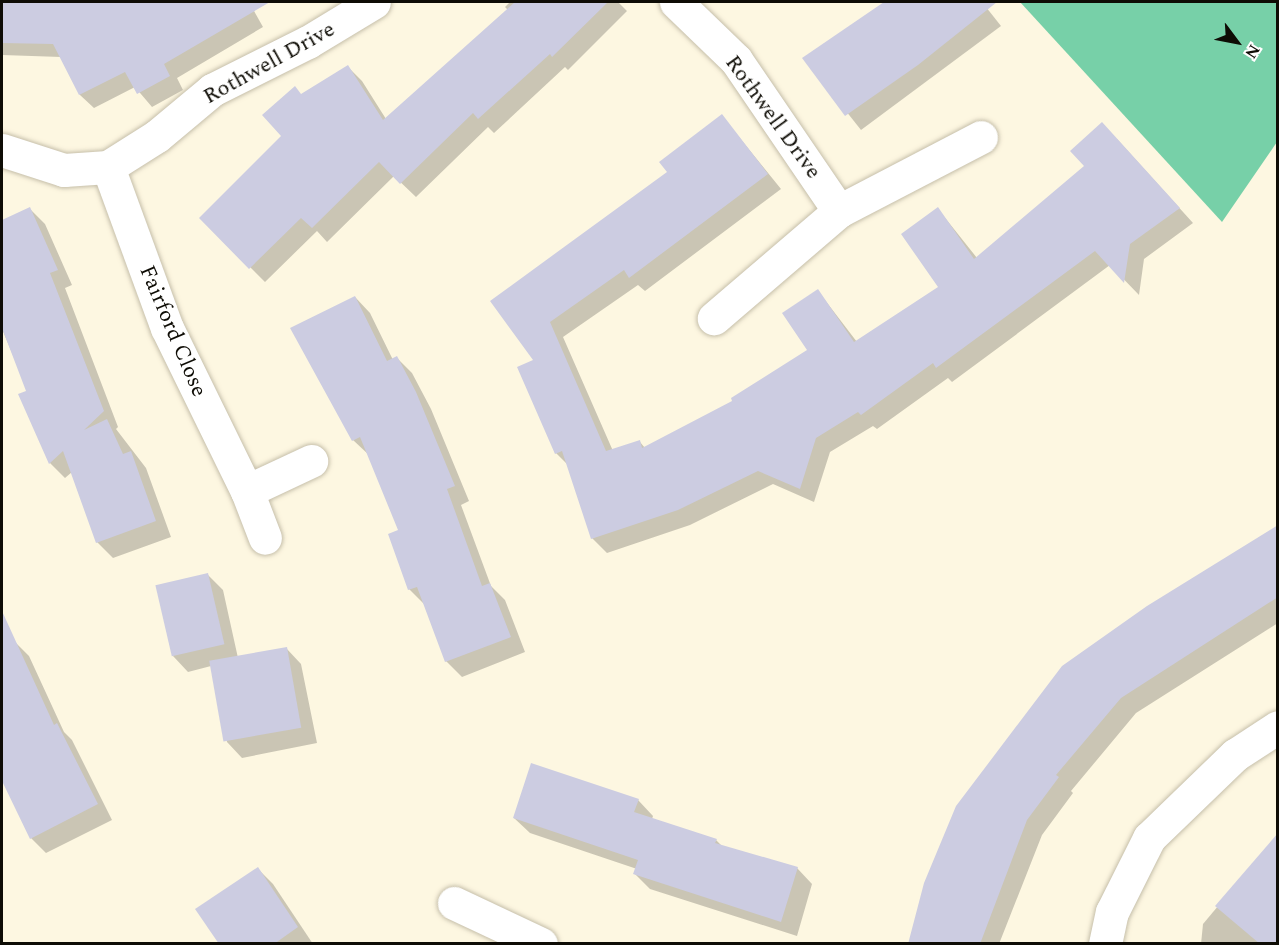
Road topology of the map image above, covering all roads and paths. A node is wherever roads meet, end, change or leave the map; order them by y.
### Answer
1 (676, 2) edge
2 (358, 6) edge
3 (981, 137) dead end
4 (2, 150) edge
5 (108, 167) junction
6 (839, 211) junction
7 (714, 318) dead end
8 (311, 461) dead end
9 (247, 491) junction
10 (265, 538) dead end
11 (1278, 727) edge
12 (454, 903) dead end
13 (541, 944) edge
14 (1105, 944) edge

1 - 6 street, Rothwell Drive
2 - 5 street, Rothwell Drive
3 - 6 street
4 - 5 street, Rothwell Drive
5 - 9 street, Fairford Close
6 - 7 street
8 - 9 street
9 - 10 street, Fairford Close
11 - 14 street
12 - 13 street

